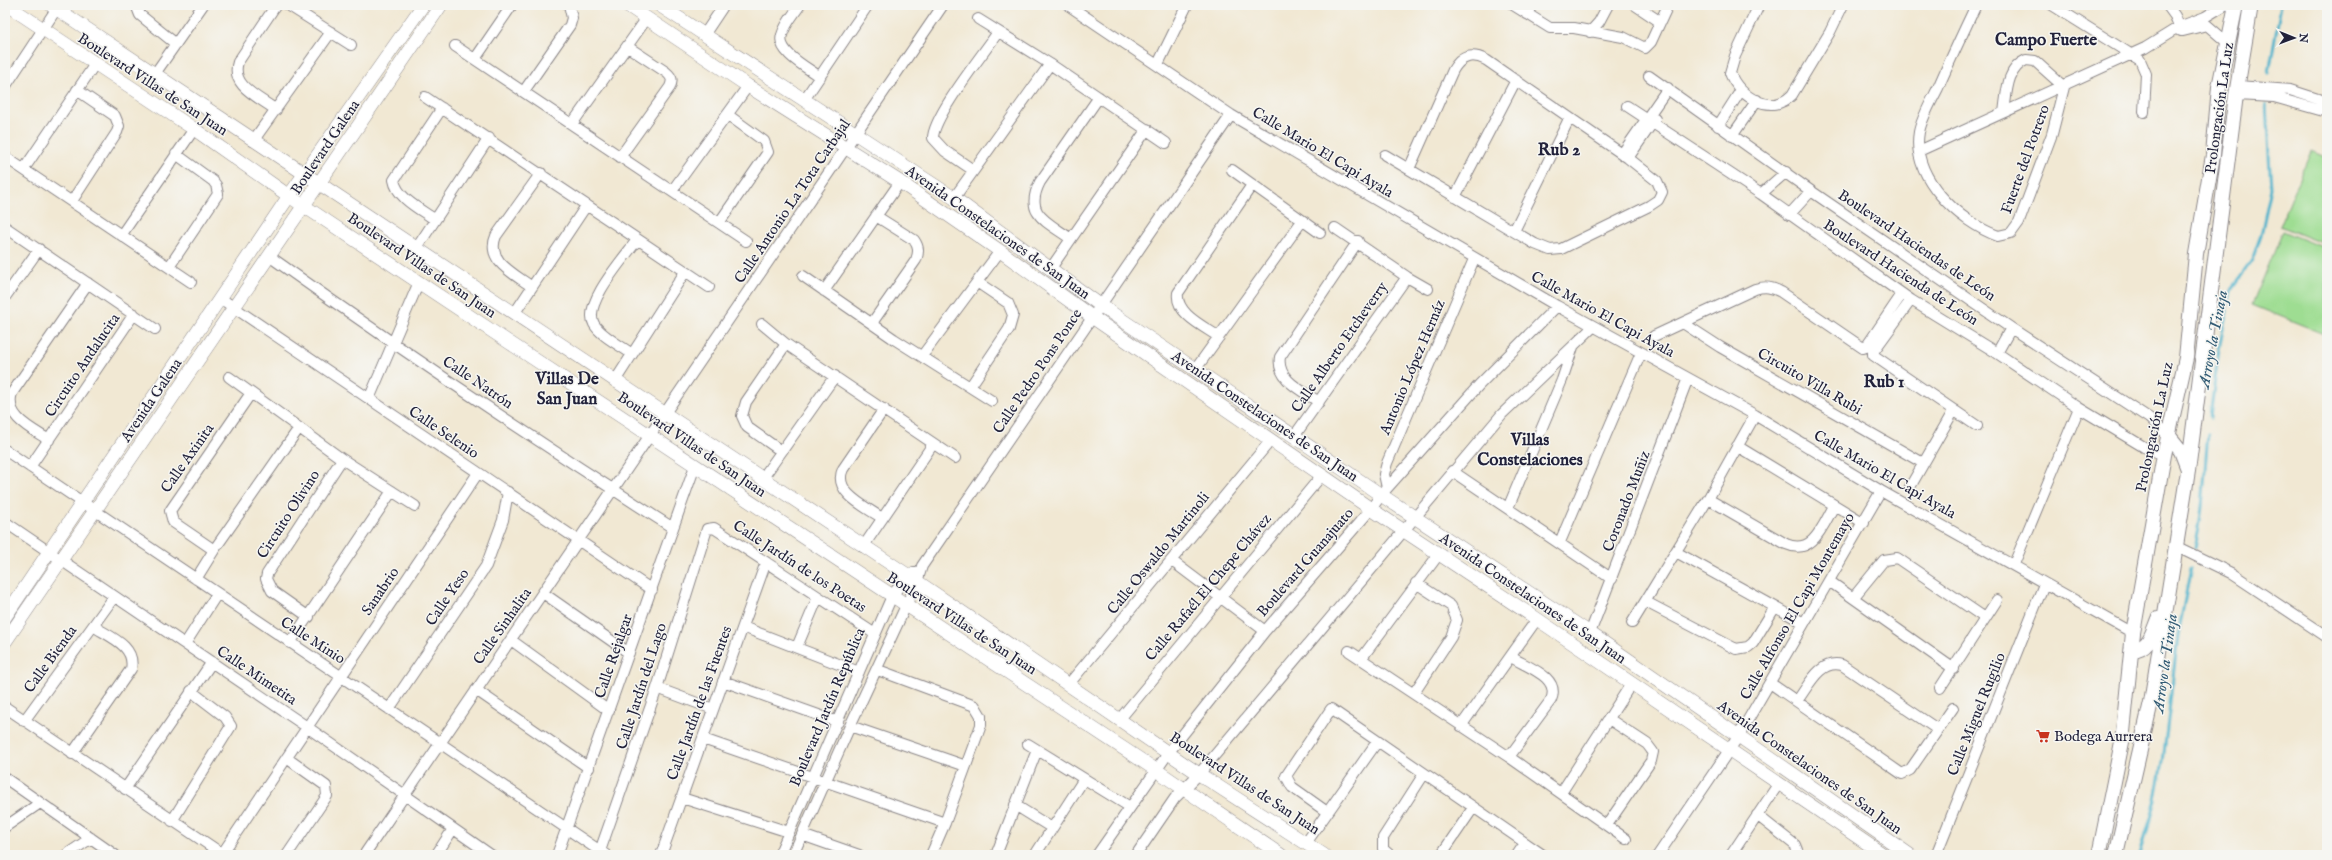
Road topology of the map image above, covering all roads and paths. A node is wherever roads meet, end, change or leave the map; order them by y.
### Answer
1 (7, 5) edge
2 (136, 5) edge
3 (203, 5) edge
4 (276, 5) edge
5 (288, 5) edge
6 (423, 5) edge
7 (441, 5) edge
8 (512, 5) edge
9 (568, 5) edge
10 (627, 5) edge
11 (659, 5) edge
12 (800, 5) edge
13 (868, 5) edge
14 (943, 5) edge
15 (1068, 5) edge
16 (1187, 5) edge
17 (1513, 5) edge
18 (1608, 5) edge
19 (1635, 5) edge
20 (1668, 5) edge
21 (1759, 5) edge
22 (1843, 5) edge
23 (1976, 5) edge
24 (2052, 5) edge
25 (2166, 5) edge
26 (2225, 5) edge
27 (2236, 5) edge
28 (2251, 5) edge
29 (56, 6) edge
30 (721, 6) edge
31 (1530, 9) edge
32 (647, 18) junction
33 (978, 19) dead end
34 (1659, 21) junction
35 (2206, 21) junction
36 (42, 30) junction
37 (2177, 31) junction
38 (331, 32) junction
39 (998, 32) junction
40 (1590, 32) junction
41 (704, 35) junction
42 (176, 44) junction
43 (2229, 44) junction
44 (351, 45) dead end
45 (455, 46) dead end
46 (628, 47) junction
47 (2132, 54) junction
48 (475, 59) junction
49 (95, 64) junction
50 (1050, 64) junction
51 (1158, 64) junction
52 (154, 75) junction
53 (820, 76) junction
54 (1650, 76) dead end
55 (1516, 80) junction
56 (748, 86) junction
57 (5, 87) edge
58 (2064, 87) junction
59 (77, 90) junction
60 (1670, 90) junction
61 (1741, 90) junction
62 (2237, 90) junction
63 (524, 91) junction
64 (425, 97) dead end
65 (1099, 97) junction
66 (804, 100) junction
67 (1757, 100) junction
68 (2327, 102) edge
69 (1627, 106) dead end
70 (442, 108) junction
71 (276, 110) junction
72 (2004, 112) junction
73 (2144, 112) dead end
74 (2327, 112) edge
75 (728, 115) junction
76 (1231, 115) junction
77 (1569, 118) junction
78 (1649, 122) junction
79 (572, 124) junction
80 (1718, 126) junction
81 (194, 129) junction
82 (1147, 129) junction
83 (856, 134) junction
84 (1732, 136) junction
85 (489, 138) junction
86 (253, 141) junction
87 (1166, 143) dead end
88 (846, 149) junction
89 (1918, 151) junction
90 (176, 154) junction
91 (1385, 155) dead end
92 (1625, 156) junction
93 (5, 157) edge
94 (620, 157) junction
95 (24, 169) junction
96 (1409, 169) junction
97 (973, 170) junction
98 (1232, 170) dead end
99 (1786, 172) junction
100 (541, 173) junction
101 (304, 176) junction
102 (900, 182) junction
103 (319, 185) junction
104 (1252, 185) junction
105 (672, 191) junction
106 (1812, 191) junction
107 (1761, 194) junction
108 (289, 196) junction
109 (1455, 197) junction
110 (954, 198) junction
111 (72, 201) junction
112 (305, 206) junction
113 (586, 206) junction
114 (1788, 215) junction
115 (876, 216) junction
116 (434, 219) junction
117 (1302, 221) junction
118 (719, 223) junction
119 (5, 227) edge
120 (1335, 228) dead end
121 (1514, 231) junction
122 (1320, 233) dead end
123 (122, 234) junction
124 (1071, 239) junction
125 (637, 240) junction
126 (746, 241) dead end
127 (1358, 242) junction
128 (39, 249) junction
129 (416, 249) junction
130 (1000, 251) junction
131 (269, 256) junction
132 (1474, 259) junction
133 (169, 268) junction
134 (1051, 268) junction
135 (685, 272) junction
136 (803, 276) dead end
137 (1407, 277) junction
138 (88, 282) junction
139 (191, 282) dead end
140 (419, 282) junction
141 (977, 282) junction
142 (532, 287) junction
143 (709, 287) dead end
144 (1428, 289) dead end
145 (824, 291) junction
146 (1902, 294) junction
147 (5, 297) edge
148 (220, 298) junction
149 (1911, 300) junction
150 (1100, 305) junction
151 (233, 306) junction
152 (1557, 306) junction
153 (134, 314) junction
154 (514, 314) junction
155 (1092, 317) junction
156 (872, 323) junction
157 (1683, 323) junction
158 (762, 324) dead end
159 (1593, 327) junction
160 (2011, 328) junction
161 (155, 329) dead end
162 (1654, 336) dead end
163 (1219, 337) junction
164 (394, 343) junction
165 (786, 344) junction
166 (1574, 345) junction
167 (1641, 353) junction
168 (1997, 353) junction
169 (632, 354) junction
170 (922, 356) junction
171 (1195, 370) junction
172 (835, 376) junction
173 (229, 378) dead end
174 (1688, 378) junction
175 (615, 382) junction
176 (970, 387) junction
177 (251, 393) junction
178 (369, 399) junction
179 (992, 401) dead end
180 (1319, 402) junction
181 (2079, 408) junction
182 (884, 409) junction
183 (1954, 410) junction
184 (666, 415) junction
185 (1754, 415) junction
186 (1977, 426) dead end
187 (299, 428) junction
188 (650, 435) junction
189 (1295, 435) junction
190 (2169, 436) junction
191 (49, 440) junction
192 (1271, 440) junction
193 (2193, 442) junction
194 (933, 444) junction
195 (1737, 446) junction
196 (5, 450) edge
197 (781, 451) junction
198 (2181, 451) junction
199 (2164, 455) junction
200 (955, 458) dead end
201 (342, 459) junction
202 (1923, 463) junction
203 (695, 466) junction
204 (30, 467) junction
205 (2188, 471) junction
206 (1452, 472) junction
207 (478, 473) junction
208 (1322, 475) junction
209 (762, 479) junction
210 (1910, 487) dead end
211 (392, 491) junction
212 (613, 491) junction
213 (1882, 491) junction
214 (508, 492) junction
215 (1384, 492) junction
216 (1708, 499) junction
217 (83, 503) junction
218 (415, 506) dead end
219 (1834, 506) junction
220 (1508, 508) junction
221 (1371, 510) junction
222 (96, 511) junction
223 (1415, 517) junction
224 (882, 518) junction
225 (5, 522) edge
226 (1864, 523) junction
227 (673, 528) junction
228 (707, 529) joint
229 (1403, 530) junction
230 (578, 541) junction
231 (1560, 542) junction
232 (2175, 546) junction
233 (863, 547) junction
234 (214, 550) junction
235 (50, 551) junction
236 (1676, 552) junction
237 (1439, 554) junction
238 (63, 559) junction
239 (1172, 561) junction
240 (766, 562) junction
241 (2014, 564) junction
242 (913, 579) junction
243 (1612, 579) junction
244 (196, 580) junction
245 (1829, 581) junction
246 (1416, 583) junction
247 (2044, 584) junction
248 (652, 590) junction
249 (543, 593) junction
250 (217, 594) junction
251 (2168, 594) junction
252 (892, 596) junction
253 (1220, 596) junction
254 (114, 597) junction
255 (818, 597) junction
256 (1853, 598) junction
257 (1997, 600) dead end
258 (1646, 602) junction
259 (906, 605) junction
260 (1775, 607) junction
261 (5, 617) edge
262 (308, 617) junction
263 (1985, 618) junction
264 (1538, 619) junction
265 (1632, 623) dead end
266 (1804, 624) junction
267 (93, 626) junction
268 (742, 627) junction
269 (1264, 631) junction
270 (1590, 633) junction
271 (2133, 633) junction
272 (875, 634) junction
273 (2327, 637) edge
274 (511, 640) junction
275 (5, 642) edge
276 (290, 643) junction
277 (185, 644) junction
278 (797, 647) junction
279 (2132, 650) junction
280 (1349, 651) dead end
281 (629, 653) junction
282 (1511, 657) junction
283 (1361, 659) junction
284 (212, 662) junction
285 (1954, 669) junction
286 (878, 670) junction
287 (859, 672) junction
288 (340, 676) junction
289 (723, 682) junction
290 (1770, 683) junction
291 (1631, 684) junction
292 (1068, 685) junction
293 (657, 688) junction
294 (1940, 688) dead end
295 (476, 690) junction
296 (191, 691) junction
297 (1414, 693) junction
298 (1798, 701) junction
299 (5, 707) edge
300 (1953, 708) dead end
301 (389, 709) junction
302 (713, 709) junction
303 (609, 711) junction
304 (1608, 719) junction
305 (1119, 720) junction
306 (24, 721) junction
307 (838, 722) junction
308 (850, 726) junction
309 (1461, 726) junction
310 (307, 727) junction
311 (1937, 729) junction
312 (1738, 737) junction
313 (703, 738) junction
314 (1377, 742) junction
315 (439, 744) junction
316 (1028, 744) dead end
317 (1037, 750) junction
318 (1730, 750) junction
319 (1169, 752) junction
320 (72, 754) junction
321 (1509, 757) junction
322 (288, 758) junction
323 (966, 766) junction
324 (589, 768) junction
325 (1156, 770) junction
326 (1199, 774) junction
327 (1424, 774) junction
328 (5, 778) edge
329 (813, 778) junction
330 (1084, 779) junction
331 (825, 782) junction
332 (1779, 783) junction
333 (125, 788) junction
334 (1184, 790) junction
335 (1561, 793) junction
336 (406, 796) junction
337 (682, 798) junction
338 (40, 803) junction
339 (1015, 805) junction
340 (1130, 807) junction
341 (1473, 808) junction
342 (1327, 812) junction
343 (1757, 816) junction
344 (172, 821) junction
345 (945, 823) junction
346 (1607, 826) junction
347 (5, 828) edge
348 (1052, 828) junction
349 (454, 829) junction
350 (566, 830) junction
351 (789, 832) junction
352 (802, 835) junction
353 (91, 838) junction
354 (1626, 838) dead end
355 (1306, 842) junction
356 (1525, 843) junction
357 (603, 853) edge
358 (1877, 853) edge
359 (223, 854) edge
360 (665, 854) edge
361 (66, 855) edge
362 (115, 855) edge
363 (287, 855) edge
364 (364, 855) edge
365 (436, 855) edge
366 (491, 855) edge
367 (557, 855) edge
368 (779, 855) edge
369 (793, 855) edge
370 (859, 855) edge
371 (931, 855) edge
372 (996, 855) edge
373 (1035, 855) edge
374 (1098, 855) edge
375 (1136, 855) edge
376 (1281, 855) edge
377 (1324, 855) edge
378 (1390, 855) edge
379 (1441, 855) edge
380 (1517, 855) edge
381 (1543, 855) edge
382 (1658, 855) edge
383 (1731, 855) edge
384 (1799, 855) edge
385 (1910, 855) edge
386 (1936, 855) edge
387 (2098, 855) edge
388 (2116, 855) edge

1 - 36 street, Boulevard Villas de San Juan
2 - 42 street
3 - 42 street
4 - 71 street
5 - 38 street
6 - 101 street, Boulevard Galena
7 - 103 street, Boulevard Galena
8 - 48 street
9 - 63 street
10 - 32 street, Avenida Constelaciones de San Juan
11 - 41 street, Avenida Constelaciones de San Juan
12 - 53 street
13 - 53 street
14 - 83 street, Calle Antonio La Tota Carbajal
15 - 51 street, Calle Mario El Capi Ayala
16 - 51 street
17 - 31 street
18 - 40 street
19 - 34 street
20 - 34 street
21 - 61 street
22 - 67 street
23 - 89 street, Fuerte del Potrero
24 - 47 street
25 - 37 street
26 - 35 street
27 - 43 main road, Prolongación La Luz
28 - 62 main road, Prolongación La Luz
29 - 36 street
29 - 52 street, Boulevard Villas de San Juan
30 - 41 street
31 - 40 street
32 - 46 street
32 - 56 street, Avenida Constelaciones de San Juan
33 - 39 street
34 - 40 street
35 - 37 street
35 - 43 street
36 - 49 street, Boulevard Villas de San Juan
36 - 57 street
37 - 47 street
38 - 44 street
38 - 71 street
39 - 50 street
39 - 97 street
41 - 66 street, Avenida Constelaciones de San Juan
42 - 52 street
43 - 190 main road, Prolongación La Luz
45 - 48 street
46 - 79 street
46 - 94 street
47 - 58 street
47 - 73 street
48 - 63 street
49 - 59 street
49 - 81 street, Boulevard Villas de San Juan
50 - 65 street
50 - 97 street
51 - 76 street, Calle Mario El Capi Ayala
52 - 86 street, Boulevard Villas de San Juan
53 - 66 street
54 - 60 street, Boulevard Haciendas de León
55 - 77 street
55 - 96 street
55 - 109 street
56 - 75 street
56 - 88 street, Avenida Constelaciones de San Juan
58 - 72 street
58 - 72 street
58 - 89 street, Fuerte del Potrero
59 - 95 street
59 - 111 street
60 - 78 street
60 - 80 street, Boulevard Haciendas de León
61 - 67 street
61 - 80 street
62 - 68 street
62 - 74 street
62 - 193 main road, Prolongación La Luz
63 - 79 street
64 - 70 street
65 - 82 street
65 - 124 street
66 - 83 street, Avenida Constelaciones de San Juan
67 - 84 street
69 - 78 street, Boulevard Hacienda de León
70 - 85 street
70 - 116 street
71 - 86 street
72 - 89 street
75 - 105 street
75 - 118 street
76 - 132 street, Calle Mario El Capi Ayala
76 - 150 street, Calle Pedro Pons Ponce
77 - 92 street
77 - 121 street
78 - 92 street
78 - 107 street, Boulevard Hacienda de León
79 - 94 street
80 - 84 street, Boulevard Haciendas de León
81 - 90 street
81 - 108 street, Boulevard Villas de San Juan
82 - 87 street
82 - 124 street
83 - 88 street, Calle Antonio La Tota Carbajal
83 - 110 street, Avenida Constelaciones de San Juan
84 - 99 street, Boulevard Haciendas de León
85 - 100 street
85 - 116 street
86 - 101 street, Boulevard Villas de San Juan
88 - 102 street, Avenida Constelaciones de San Juan
88 - 184 street, Calle Antonio La Tota Carbajal
90 - 123 street
90 - 133 street
91 - 96 street
92 - 121 street
93 - 95 street
94 - 105 street
95 - 111 street
96 - 109 street
97 - 110 street
98 - 104 street
99 - 106 street, Boulevard Haciendas de León
99 - 107 street
100 - 113 street
100 - 142 street
101 - 103 street, Boulevard Villas de San Juan
101 - 108 street, Boulevard Galena
102 - 115 street
102 - 130 street, Avenida Constelaciones de San Juan
103 - 112 street, Boulevard Galena
103 - 129 street, Boulevard Villas de San Juan
104 - 117 street
104 - 163 street
105 - 118 street
106 - 114 street
106 - 160 street, Boulevard Haciendas de León
107 - 114 street, Boulevard Hacienda de León
108 - 112 street, Boulevard Villas de San Juan
108 - 148 street, Boulevard Galena
109 - 121 street
110 - 134 street, Avenida Constelaciones de San Juan
111 - 123 street
112 - 131 street, Boulevard Galena
112 - 140 street, Boulevard Villas de San Juan
113 - 125 street
113 - 142 street
114 - 146 street, Boulevard Hacienda de León
115 - 145 street
115 - 156 street
116 - 129 street
117 - 122 street
117 - 163 street
118 - 126 street
119 - 128 street, Circuito Andalucita
120 - 127 street
123 - 133 street
124 - 134 street
125 - 135 street
125 - 169 street
127 - 137 street
127 - 180 street
128 - 138 street, Circuito Andalucita
128 - 147 street
129 - 154 street, Boulevard Villas de San Juan
130 - 141 street
130 - 155 street, Avenida Constelaciones de San Juan
131 - 151 street, Boulevard Galena
131 - 164 street, Calle Natrón
132 - 152 street, Calle Mario El Capi Ayala
132 - 215 street, Antonio López Hernáz
133 - 139 street
134 - 150 street, Avenida Constelaciones de San Juan
135 - 143 street
135 - 169 street
136 - 145 street
137 - 144 street
137 - 180 street, Calle Alberto Etcheverry
138 - 153 street, Circuito Andalucita
138 - 191 street, Circuito Andalucita
140 - 164 street
140 - 188 street, Boulevard Villas de San Juan
141 - 170 street
141 - 176 street
142 - 154 street
145 - 156 street
146 - 149 street, Boulevard Hacienda de León
146 - 157 street
148 - 151 street, Calle Selenio
148 - 217 street, Avenida Galena
149 - 168 street, Boulevard Hacienda de León
149 - 183 street
150 - 155 street, Calle Pedro Pons Ponce
150 - 171 street, Avenida Constelaciones de San Juan
151 - 178 street, Calle Selenio
151 - 222 street, Avenida Galena
152 - 159 street, Calle Mario El Capi Ayala
152 - 215 street, Boulevard Guanajuato
153 - 161 street
153 - 191 street, Circuito Andalucita
154 - 175 street, Boulevard Villas de San Juan
155 - 192 street, Avenida Constelaciones de San Juan
155 - 242 street, Calle Pedro Pons Ponce
156 - 170 street
157 - 162 street
157 - 202 street, Circuito Villa Rubi
158 - 165 street
159 - 166 street
159 - 167 street, Calle Mario El Capi Ayala
160 - 168 street
160 - 190 street, Boulevard Haciendas de León
163 - 171 street
164 - 178 street
164 - 212 street, Calle Natrón
165 - 172 street
165 - 197 street
166 - 206 street
166 - 220 street
167 - 174 street, Calle Mario El Capi Ayala
167 - 231 street
168 - 181 street, Boulevard Hacienda de León
169 - 175 street
170 - 176 street
171 - 189 street, Avenida Constelaciones de San Juan
172 - 182 street
172 - 197 street
173 - 177 street
174 - 185 street, Calle Mario El Capi Ayala
174 - 243 street, Coronado Muñiz
175 - 184 street, Boulevard Villas de San Juan
176 - 179 street
177 - 187 street
177 - 234 street, Calle Axinita
178 - 207 street, Calle Selenio
180 - 189 street, Calle Alberto Etcheverry
181 - 199 street, Boulevard Hacienda de León
181 - 241 street
182 - 194 street
182 - 224 street
183 - 186 street
183 - 202 street
184 - 188 street, Calle Sinhalita
184 - 209 street, Boulevard Villas de San Juan
185 - 195 street
185 - 213 street, Calle Mario El Capi Ayala
187 - 201 street
187 - 234 street
188 - 203 street, Boulevard Villas de San Juan
188 - 212 street, Calle Sinhalita
189 - 215 street, Avenida Constelaciones de San Juan
190 - 198 main road
190 - 199 main road, Prolongación La Luz
191 - 204 street, Circuito Andalucita
192 - 208 street, Avenida Constelaciones de San Juan
192 - 239 street, Calle Oswaldo Martinoli
193 - 198 main road
193 - 205 main road, Prolongación La Luz
194 - 200 street
194 - 224 street
195 - 216 street
195 - 219 street
196 - 204 street, Calle Minio
197 - 209 street
198 - 199 main road
198 - 205 main road
199 - 271 main road, Prolongación La Luz
201 - 211 street
201 - 262 street, Circuito Olivino
202 - 210 street
203 - 227 street, Calle Rejalgar
203 - 252 street, Boulevard Villas de San Juan
204 - 217 street, Calle Minio
205 - 232 main road, Prolongación La Luz
206 - 220 street
206 - 223 street
207 - 214 street, Calle Selenio
207 - 288 street, Sanabrio
208 - 221 street, Avenida Constelaciones de San Juan
208 - 253 street, Calle Rafaél El Chepe Chávez
209 - 233 street, Boulevard Villas de San Juan
211 - 218 street
211 - 262 street
212 - 227 street, Calle Natrón
212 - 230 street, Calle Sinhalita
213 - 226 street, Calle Alfonso El Capi Montemayo
213 - 241 street, Calle Mario El Capi Ayala
214 - 230 street, Calle Selenio
214 - 301 street, Calle Yeso
215 - 221 street, Boulevard Guanajuato
215 - 223 street, Avenida Constelaciones de San Juan
216 - 219 street
216 - 236 street
217 - 222 street, Calle Minio
217 - 235 street
219 - 226 street
220 - 231 street
221 - 229 street, Avenida Constelaciones de San Juan
221 - 269 street, Boulevard Guanajuato
222 - 238 street
222 - 244 street, Calle Minio
223 - 229 street
223 - 270 street, Avenida Constelaciones de San Juan
224 - 233 street
225 - 235 street, Calle Mimetita
226 - 245 street, Calle Alfonso El Capi Montemayo
227 - 248 street, Calle Rejalgar
228 - 240 street, Calle Jardín de los Poetas
228 - 293 street, Calle Jardín del Lago
229 - 237 street, Avenida Constelaciones de San Juan
229 - 326 street
230 - 248 street, Calle Selenio
230 - 249 street, Calle Sinhalita
231 - 243 street
232 - 251 main road, Prolongación La Luz
232 - 273 street
233 - 242 street, Boulevard Villas de San Juan
234 - 244 street
235 - 238 street, Calle Mimetita
235 - 261 street
236 - 258 street
236 - 260 street
237 - 246 street
237 - 264 street, Avenida Constelaciones de San Juan
238 - 254 street, Calle Mimetita
238 - 275 street
239 - 253 street
239 - 292 street, Calle Oswaldo Martinoli
240 - 255 street, Calle Jardín de los Poetas
240 - 268 street, Calle Jardín de las Fuentes
241 - 247 street, Calle Mario El Capi Ayala
242 - 252 street, Boulevard Jardín República
242 - 259 street, Boulevard Jardín República
242 - 292 street, Boulevard Villas de San Juan
243 - 270 street, Coronado Muñiz
244 - 250 street, Calle Minio
245 - 256 street
245 - 266 street, Calle Alfonso El Capi Montemayo
246 - 283 street
246 - 297 street
247 - 271 street, Calle Mario El Capi Ayala
247 - 386 street, Calle Miguel Rugilio
248 - 281 street, Calle Rejalgar
249 - 274 street, Calle Sinhalita
249 - 281 street
250 - 276 street, Calle Minio
250 - 277 street
251 - 279 main road
251 - 388 main road, Prolongación La Luz
252 - 259 street, Boulevard Villas de San Juan
252 - 272 street, Boulevard Jardín República
253 - 269 street
253 - 305 street, Calle Rafaél El Chepe Chávez
254 - 267 street, Calle Bienda
254 - 277 street, Calle Mimetita
255 - 272 street, Calle Jardín de los Poetas
255 - 278 street
256 - 263 street
256 - 285 street
257 - 263 street
258 - 260 street
258 - 265 street
259 - 286 street, Boulevard Jardín República
259 - 325 street, Boulevard Villas de San Juan
260 - 266 street
262 - 276 street
263 - 285 street
264 - 282 street
264 - 291 street, Avenida Constelaciones de San Juan
266 - 290 street, Calle Alfonso El Capi Montemayo
267 - 306 street, Calle Bienda
267 - 320 street, Calle Bienda
268 - 278 street
268 - 289 street, Calle Jardín de las Fuentes
269 - 319 street, Boulevard Guanajuato
270 - 312 street, Avenida Constelaciones de San Juan
271 - 279 main road, Prolongación La Luz
272 - 287 street, Boulevard Jardín República
274 - 295 street, Calle Sinhalita
274 - 303 street
276 - 288 street, Calle Minio
277 - 284 street, Calle Mimetita
278 - 287 street
279 - 387 main road, Prolongación La Luz
280 - 283 street
281 - 303 street, Calle Rejalgar
282 - 309 street
282 - 321 street
283 - 297 street
284 - 296 street
284 - 310 street, Calle Mimetita
285 - 294 street
286 - 308 street, Boulevard Jardín República
286 - 323 street
287 - 307 street, Boulevard Jardín República
288 - 301 street, Calle Minio
288 - 310 street, Sanabrio
289 - 302 street, Calle Jardín de las Fuentes
289 - 307 street
290 - 298 street
290 - 312 street, Calle Alfonso El Capi Montemayo
291 - 304 street
291 - 318 street, Avenida Constelaciones de San Juan
292 - 305 street, Boulevard Villas de San Juan
293 - 302 street
293 - 357 street, Calle Jardín del Lago
295 - 315 street, Calle Sinhalita
295 - 324 street
296 - 333 street
296 - 344 street
297 - 309 street
298 - 311 street
298 - 311 street
299 - 306 street
300 - 311 street
301 - 315 street, Calle Minio
302 - 313 street, Calle Jardín de las Fuentes
303 - 324 street, Calle Rejalgar
304 - 335 street
304 - 346 street
305 - 319 street, Boulevard Villas de San Juan
306 - 320 street
307 - 329 street, Boulevard Jardín República
308 - 323 street
308 - 331 street, Boulevard Jardín República
309 - 321 street
310 - 322 street, Sanabrio
310 - 336 street, Calle Mimetita
312 - 318 street, Calle Alfonso El Capi Montemayo
312 - 385 street, Avenida Constelaciones de San Juan
313 - 329 street
313 - 337 street, Calle Jardín de las Fuentes
314 - 327 street
314 - 342 street
314 - 342 street
315 - 336 street, Calle Sinhalita
315 - 350 street, Calle Minio
316 - 317 street
317 - 330 street
317 - 339 street
318 - 332 street, Avenida Constelaciones de San Juan
318 - 382 street, Calle Alfonso El Capi Montemayo
319 - 325 street, Boulevard Guanajuato
319 - 326 street, Boulevard Villas de San Juan
320 - 333 street
321 - 335 street
322 - 359 street, Sanabrio
322 - 363 street
323 - 345 street
324 - 350 street, Calle Rejalgar
325 - 334 street, Boulevard Villas de San Juan
325 - 340 street, Boulevard Guanajuato
326 - 334 street
326 - 355 street, Boulevard Villas de San Juan
327 - 341 street
327 - 378 street
328 - 338 street
329 - 331 street
329 - 351 street, Boulevard Jardín República
330 - 340 street
330 - 348 street
331 - 345 street
331 - 352 street, Boulevard Jardín República
332 - 343 street
332 - 358 street, Avenida Constelaciones de San Juan
333 - 344 street
334 - 375 street
334 - 376 street, Boulevard Villas de San Juan
335 - 346 street
336 - 349 street, Calle Mimetita
336 - 364 street, Calle Sinhalita
337 - 351 street
337 - 360 street, Calle Jardín de las Fuentes
338 - 347 street
338 - 353 street
339 - 348 street
339 - 372 street
340 - 374 street, Boulevard Guanajuato
341 - 356 street
341 - 379 street
342 - 355 street
343 - 383 street
343 - 384 street
344 - 359 street
345 - 371 street
346 - 354 street
348 - 373 street
349 - 365 street
349 - 366 street, Calle Mimetita
350 - 357 street, Calle Minio
350 - 367 street, Calle Rejalgar
351 - 368 street, Boulevard Jardín República
352 - 369 street, Boulevard Jardín República
352 - 370 street
353 - 361 street
353 - 362 street
355 - 377 street, Boulevard Villas de San Juan
356 - 380 street
356 - 381 street

